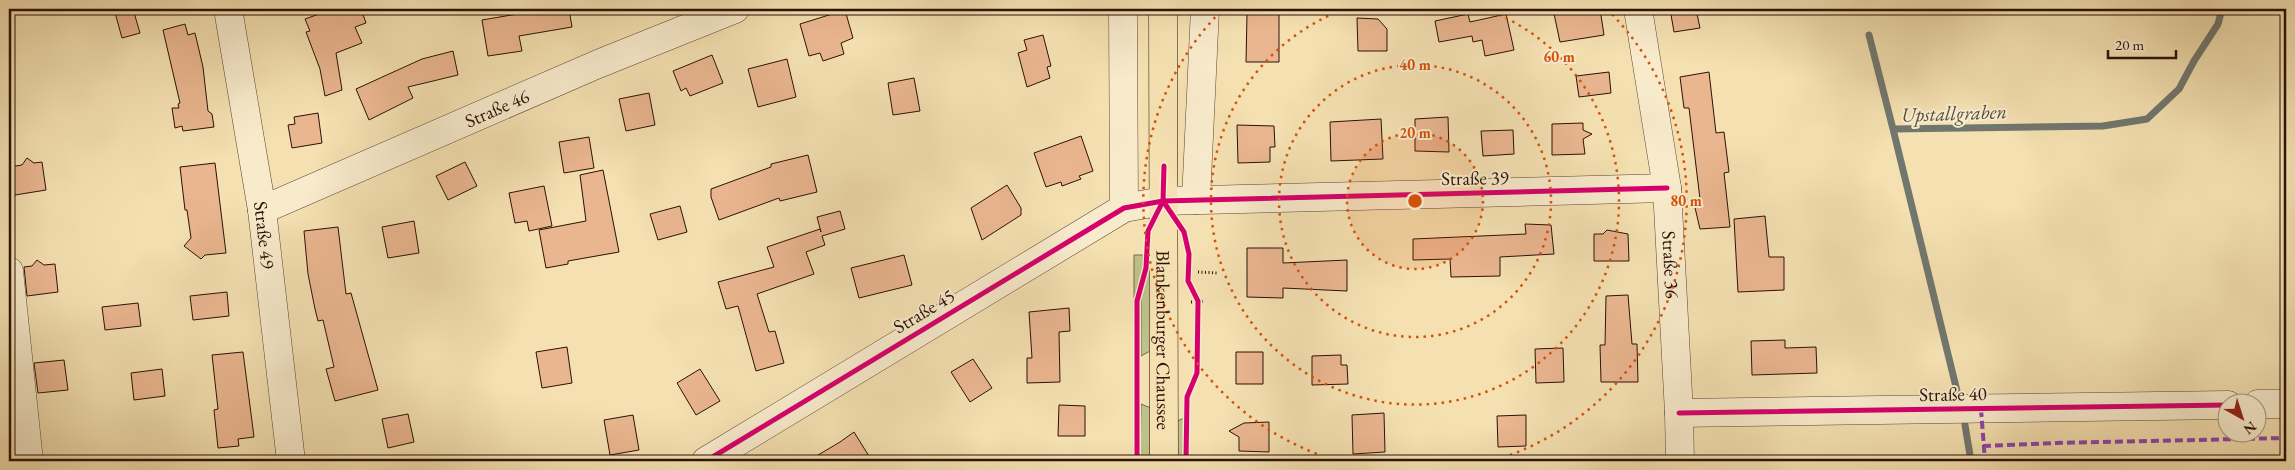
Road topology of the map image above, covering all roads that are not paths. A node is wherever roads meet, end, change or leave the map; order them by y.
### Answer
1 (228, 9) edge
2 (735, 9) edge
3 (1123, 9) edge
4 (1163, 9) edge
5 (1205, 9) edge
6 (1638, 9) edge
7 (1667, 188) junction
8 (1196, 200) junction
9 (1163, 201) junction
10 (1124, 208) junction
11 (262, 210) junction
12 (9, 271) edge
13 (2268, 404) edge
14 (2286, 404) edge
15 (2218, 405) edge
16 (1680, 413) junction
17 (722, 457) edge
18 (29, 461) edge
19 (292, 461) edge
20 (1164, 461) edge
21 (1680, 461) edge

1 - 11 street, Straße 49
2 - 11 street, Straße 46
3 - 10 street
4 - 9 main road, Blankenburger Chaussee
5 - 8 street
6 - 7 street, Straße 36
7 - 8 street, Straße 39
7 - 16 street, Straße 36
8 - 9 street, Straße 39
9 - 10 street, Straße 45
9 - 20 main road, Blankenburger Chaussee
10 - 17 street, Straße 45
11 - 19 street, Straße 49
12 - 18 street
13 - 14 street
15 - 16 street, Straße 40
16 - 21 street, Straße 36

